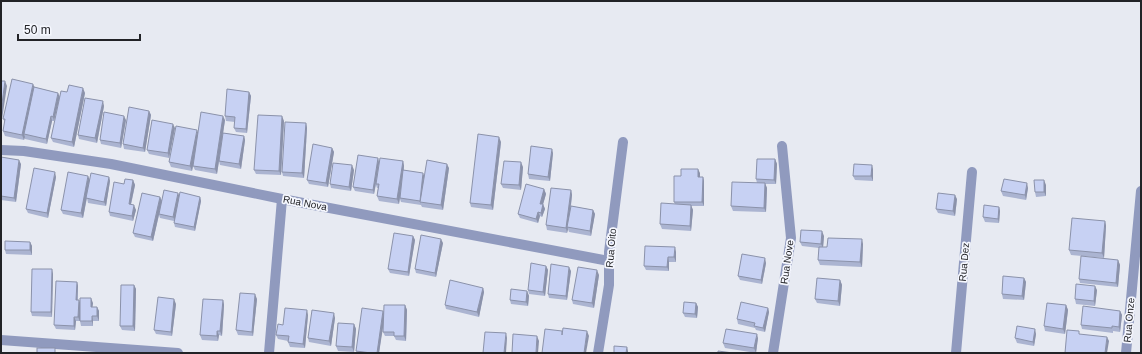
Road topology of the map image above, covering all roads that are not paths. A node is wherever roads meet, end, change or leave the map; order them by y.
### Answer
1 (623, 142) dead end
2 (782, 146) dead end
3 (1, 150) edge
4 (972, 172) dead end
5 (1141, 191) edge
6 (282, 199) junction
7 (609, 261) junction
8 (1, 340) edge
9 (178, 353) edge
10 (269, 353) edge
11 (598, 353) edge
12 (773, 353) edge
13 (956, 353) edge
14 (1126, 353) edge

1 - 7 street, Rua Oito
2 - 12 street, Rua Nove
3 - 6 street, Rua Nova
4 - 13 street, Rua Dez
5 - 14 street, Rua Onze
6 - 7 street, Rua Nova
6 - 10 street
7 - 11 street, Rua Oito
8 - 9 street

